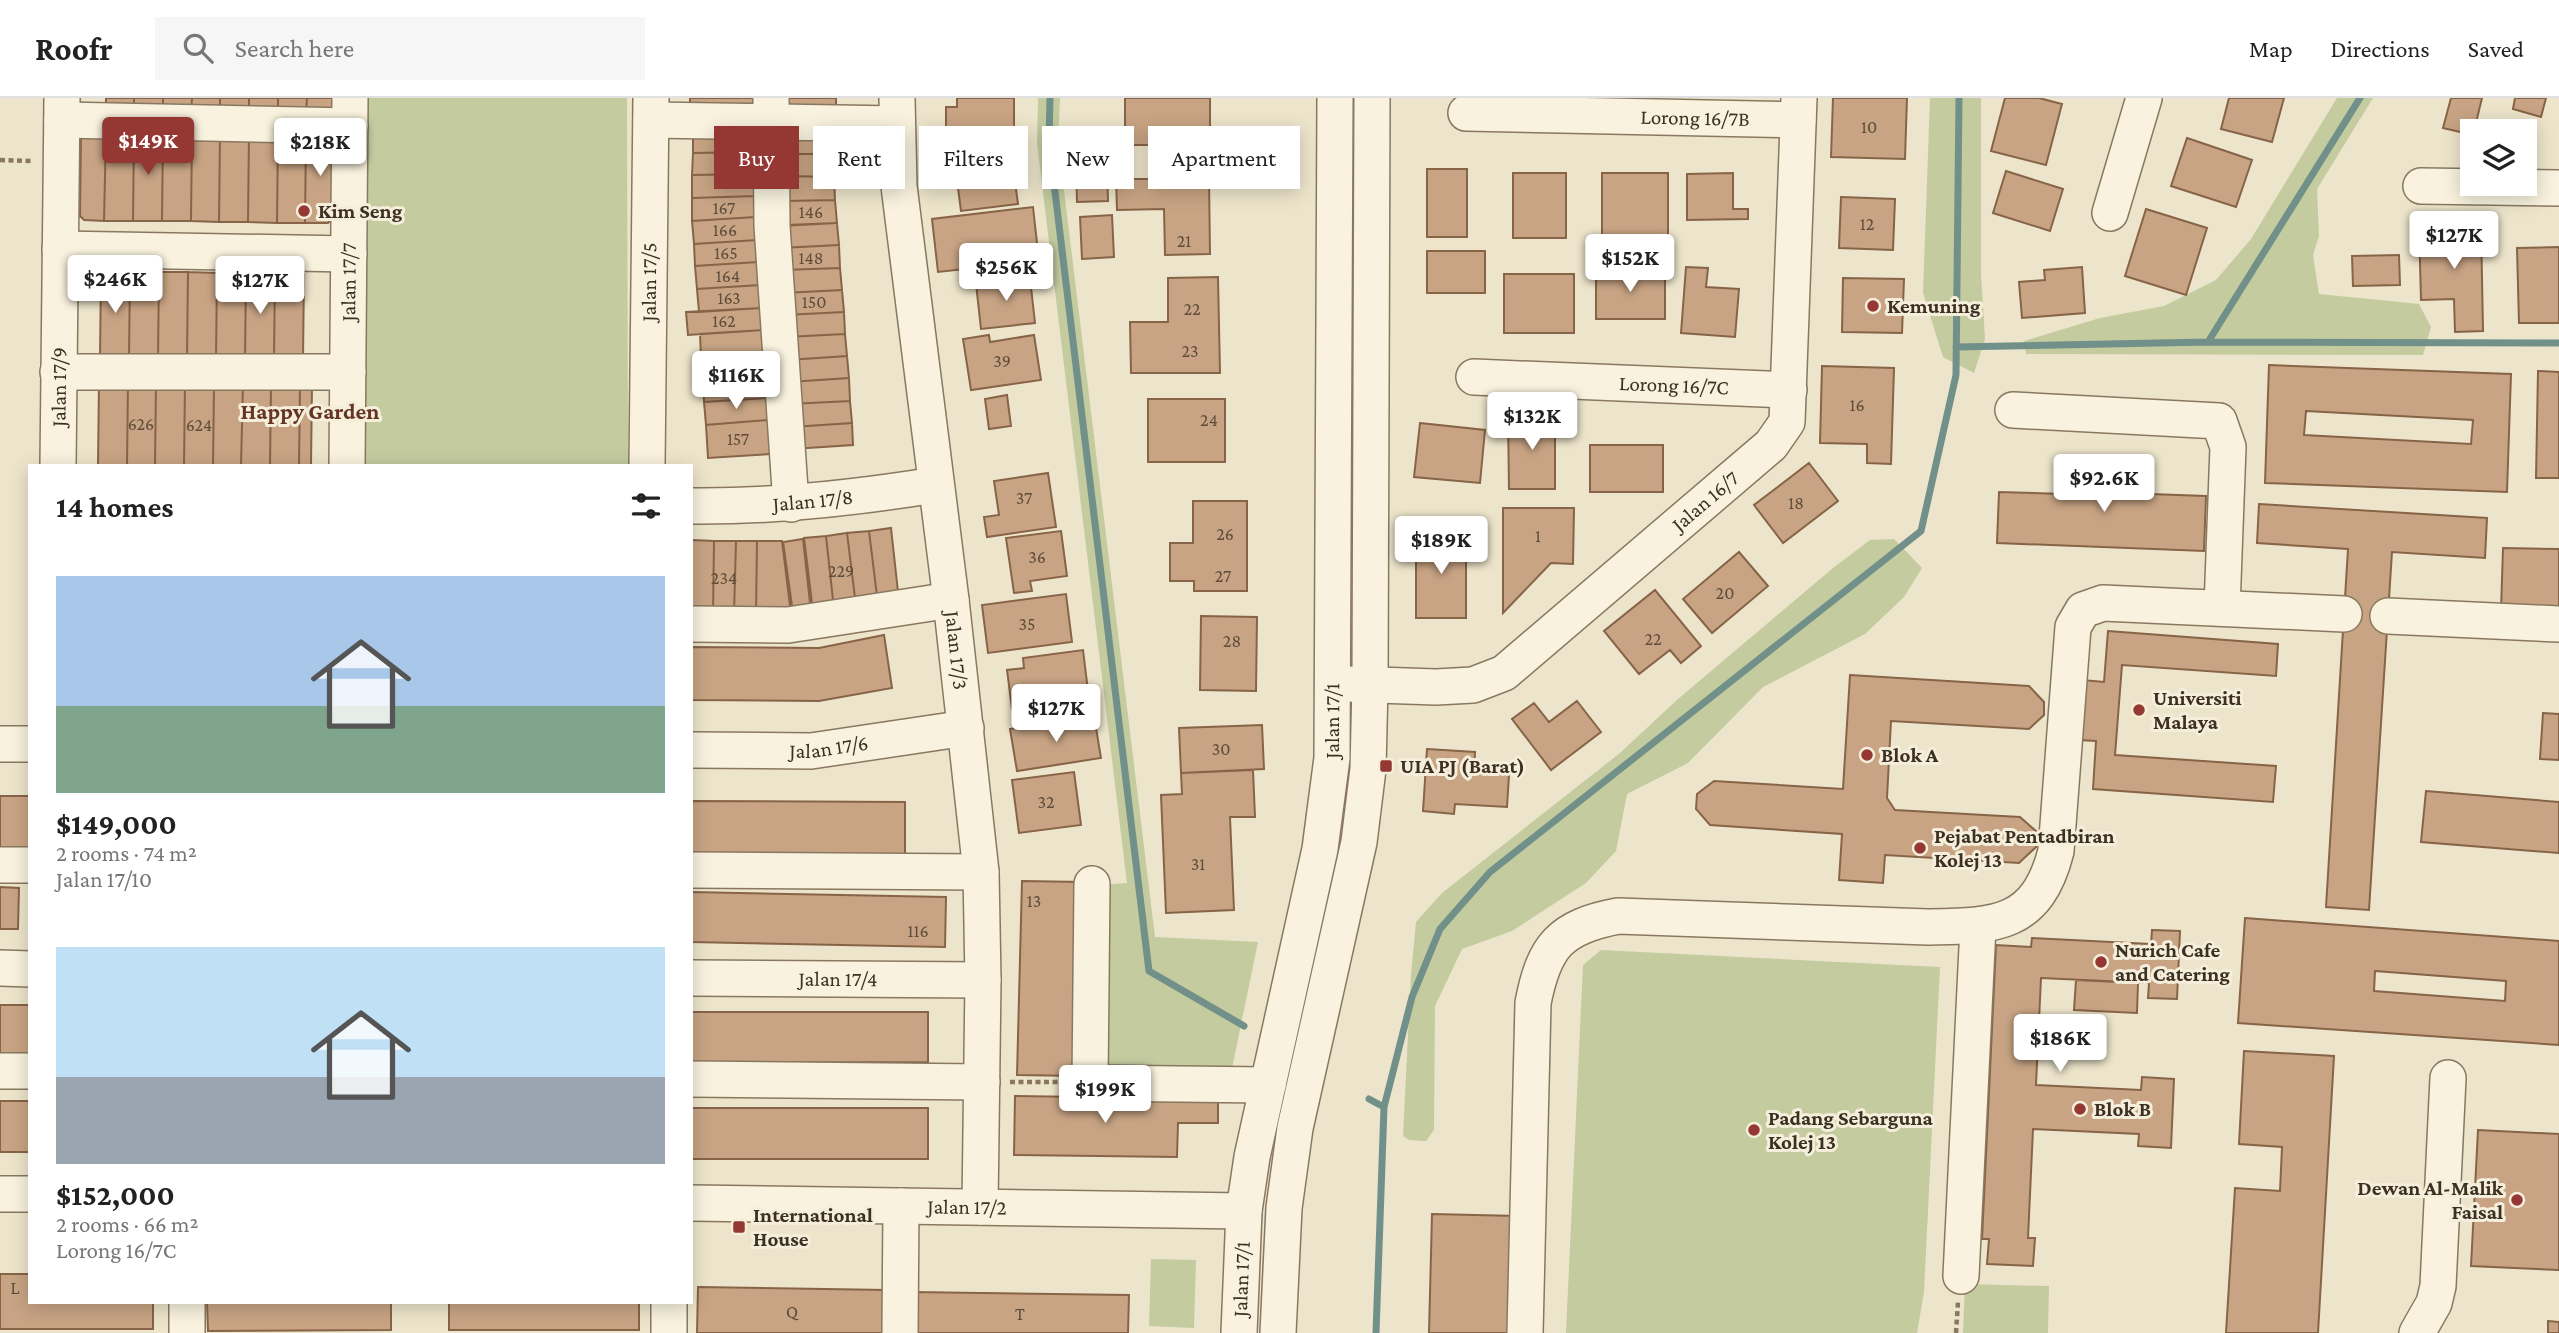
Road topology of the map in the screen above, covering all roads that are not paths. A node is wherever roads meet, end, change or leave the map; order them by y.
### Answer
1 (1335, 98) edge
2 (1372, 98) edge
3 (2144, 98) edge
4 (62, 109) edge
5 (651, 109) edge
6 (1798, 109) edge
7 (771, 110) edge
8 (897, 111) edge
9 (350, 112) edge
10 (1466, 113) dead end
11 (2421, 186) dead end
12 (2559, 188) edge
13 (2110, 212) dead end
14 (60, 248) junction
15 (349, 254) junction
16 (58, 372) junction
17 (348, 372) junction
18 (1474, 377) dead end
19 (1789, 390) junction
20 (2013, 410) dead end
21 (58, 464) edge
22 (347, 464) edge
23 (647, 464) edge
24 (935, 485) junction
25 (791, 504) junction
26 (693, 506) edge
27 (951, 600) junction
28 (2221, 608) junction
29 (2344, 614) dead end
30 (2388, 616) dead end
31 (693, 624) edge
32 (2559, 624) edge
33 (1333, 684) junction
34 (1370, 685) junction
35 (966, 729) junction
36 (0, 744) edge
37 (28, 744) edge
38 (693, 750) edge
39 (0, 865) edge
40 (28, 865) edge
41 (693, 870) edge
42 (981, 872) junction
43 (1092, 884) dead end
44 (1978, 927) junction
45 (0, 968) edge
46 (28, 969) edge
47 (693, 978) edge
48 (983, 980) junction
49 (0, 1071) edge
50 (28, 1072) edge
51 (2448, 1078) dead end
52 (693, 1079) edge
53 (982, 1082) junction
54 (1268, 1085) junction
55 (0, 1194) edge
56 (28, 1194) edge
57 (693, 1203) edge
58 (901, 1206) junction
59 (980, 1207) junction
60 (1244, 1211) junction
61 (1961, 1276) dead end
62 (187, 1304) edge
63 (669, 1304) edge
64 (187, 1333) edge
65 (669, 1333) edge
66 (900, 1333) edge
67 (1239, 1333) edge
68 (1278, 1333) edge
69 (1525, 1333) edge
70 (2417, 1333) edge

1 - 33 street, Jalan 17/1
2 - 34 street, Jalan 17/1
3 - 13 street
4 - 9 street
4 - 14 street, Jalan 17/9
5 - 7 street
5 - 23 street, Jalan 17/5
6 - 10 street, Lorong 16/7B
6 - 19 street, Jalan 16/7
7 - 8 street
7 - 25 street
8 - 24 street, Jalan 17/3
9 - 15 street, Jalan 17/7
11 - 12 street
14 - 15 street
14 - 16 street, Jalan 17/9
15 - 17 street, Jalan 17/7
16 - 17 street
16 - 21 street, Jalan 17/9
17 - 22 street, Jalan 17/7
18 - 19 street, Lorong 16/7C
19 - 34 street, Jalan 16/7
20 - 28 street
24 - 25 street, Jalan 17/8
24 - 27 street, Jalan 17/3
25 - 26 street, Jalan 17/8
27 - 31 street
27 - 35 street, Jalan 17/3
28 - 29 street
28 - 44 street
30 - 32 street
33 - 34 street, Jalan 16/7
33 - 54 street, Jalan 17/1
34 - 68 street, Jalan 17/1
35 - 38 street, Jalan 17/6
35 - 42 street, Jalan 17/3
36 - 37 street
39 - 40 street
41 - 42 street
42 - 48 street, Jalan 17/3
43 - 54 street
44 - 61 street
44 - 69 street
45 - 46 street
47 - 48 street, Jalan 17/4
48 - 53 street, Jalan 17/3
49 - 50 street
51 - 70 street
52 - 53 street
53 - 59 street, Jalan 17/3
54 - 60 street, Jalan 17/1
55 - 56 street
57 - 58 street, Jalan 17/2
58 - 59 street, Jalan 17/2
58 - 66 street
59 - 60 street, Jalan 17/2
60 - 67 street, Jalan 17/1
62 - 64 street
63 - 65 street

